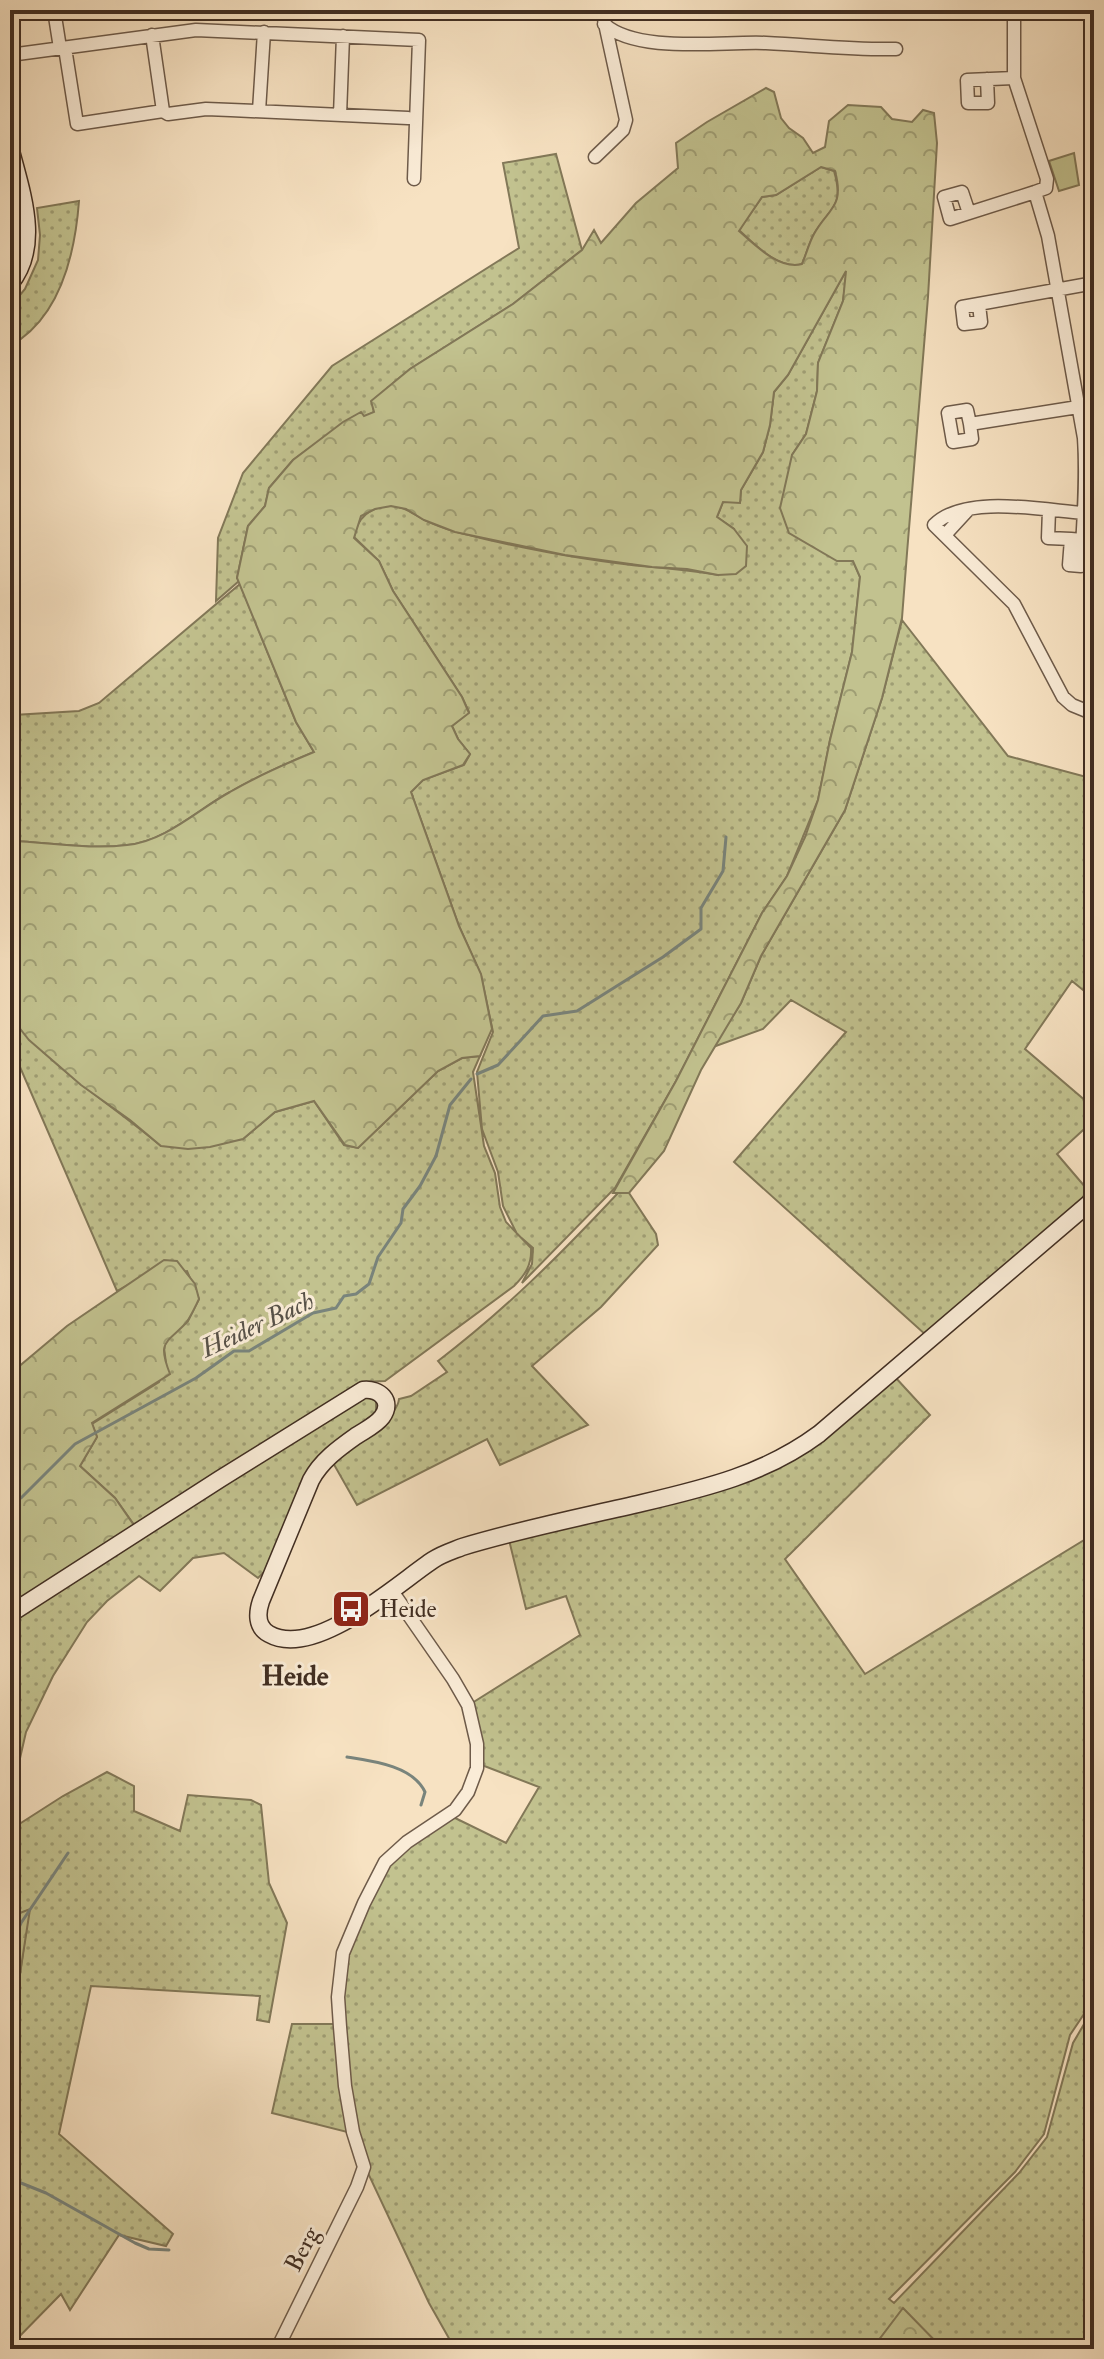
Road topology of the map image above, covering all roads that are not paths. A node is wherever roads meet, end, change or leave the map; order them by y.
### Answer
1 (54, 10) edge
2 (602, 10) edge
3 (1014, 10) edge
4 (604, 24) junction
5 (264, 32) junction
6 (152, 35) junction
7 (343, 36) junction
8 (63, 48) junction
9 (896, 49) dead end
10 (10, 55) edge
11 (1014, 78) junction
12 (987, 79) dead end
13 (163, 111) junction
14 (259, 111) junction
15 (340, 115) junction
16 (408, 118) dead end
17 (10, 147) edge
18 (595, 157) dead end
19 (414, 179) dead end
20 (1035, 192) junction
21 (969, 213) dead end
22 (1094, 283) edge
23 (10, 284) edge
24 (1058, 290) junction
25 (979, 305) dead end
26 (1078, 407) junction
27 (970, 424) dead end
28 (1049, 510) junction
29 (1083, 513) junction
30 (1094, 714) edge
31 (1094, 1199) edge
32 (392, 1591) junction
33 (10, 1614) edge
34 (277, 2349) edge

1 - 8 street
2 - 4 street
3 - 11 street
4 - 9 street
4 - 18 street
5 - 6 street
5 - 7 street
5 - 14 street
6 - 8 street
6 - 13 street
7 - 15 street
7 - 19 street
8 - 10 street
8 - 13 street
11 - 12 street
11 - 20 street
13 - 14 street
14 - 15 street
15 - 16 street
17 - 23 main road
20 - 21 street
20 - 24 street
22 - 24 street
24 - 25 street
24 - 26 street
26 - 27 street
26 - 29 street
28 - 29 street
28 - 29 street
28 - 30 street
31 - 32 main road
32 - 33 main road
32 - 34 street, Berg

